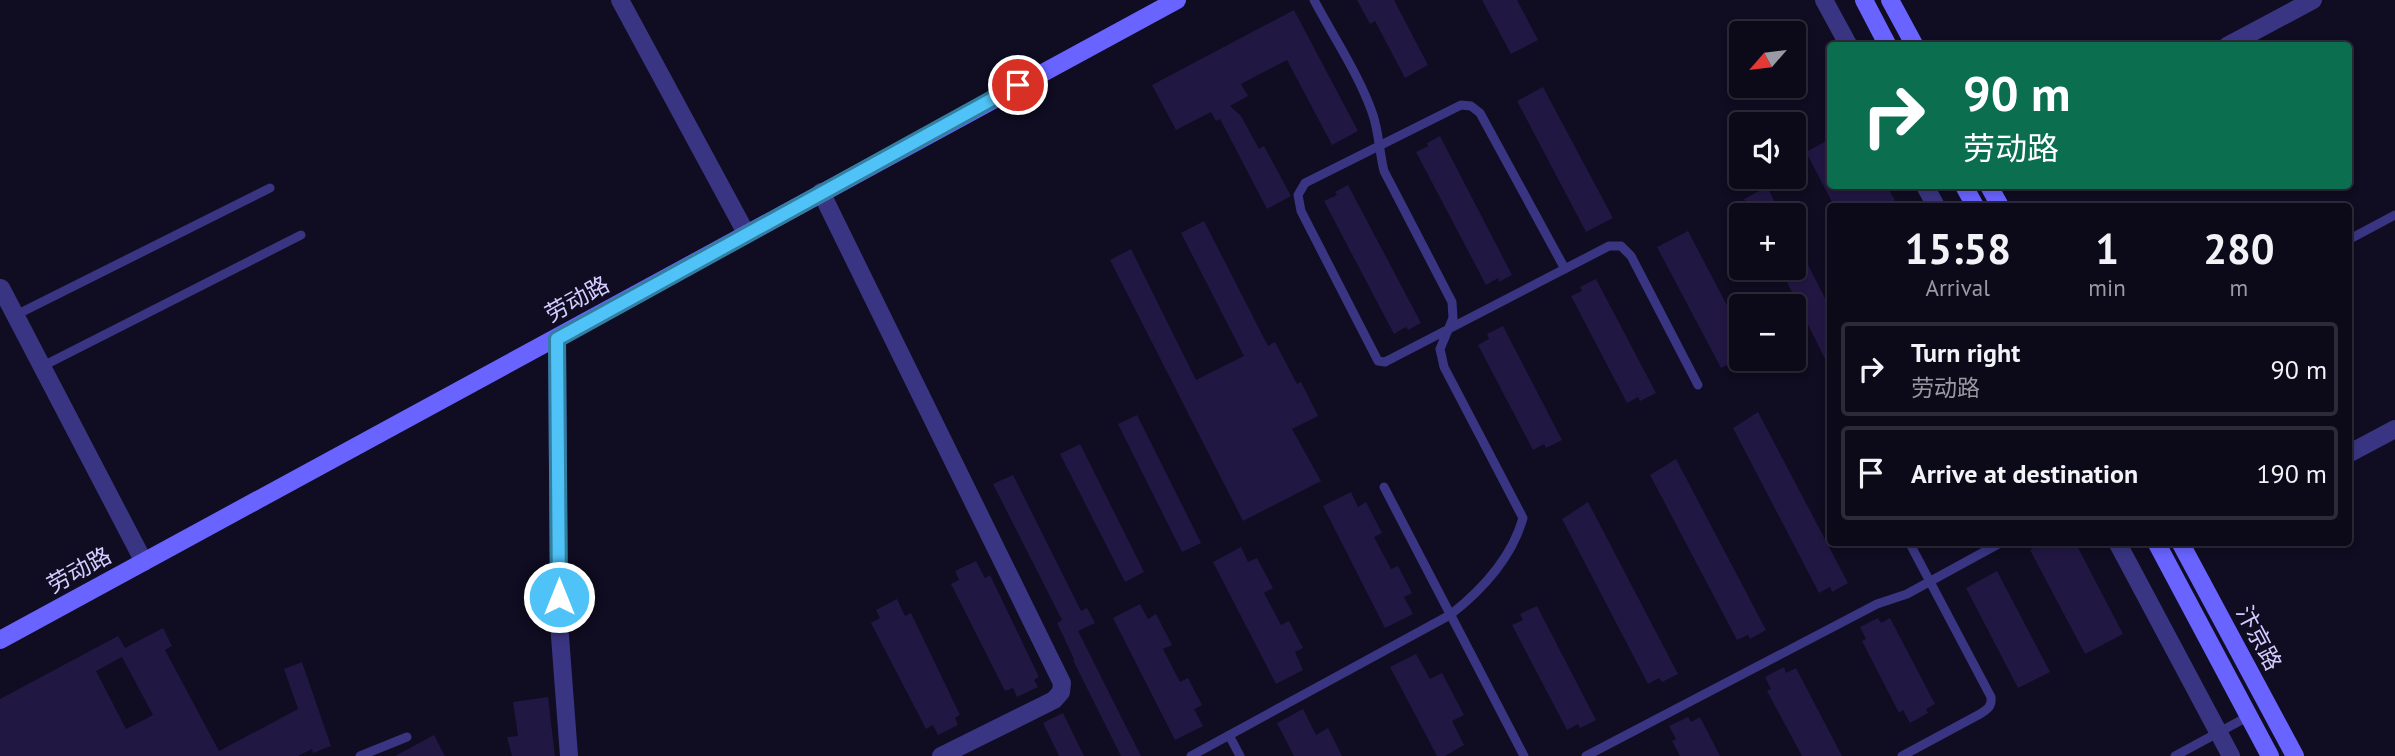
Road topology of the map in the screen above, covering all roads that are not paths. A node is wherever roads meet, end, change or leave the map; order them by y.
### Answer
1 (620, 0) edge
2 (1177, 0) edge
3 (1314, 0) edge
4 (1824, 0) edge
5 (1864, 0) edge
6 (1890, 0) edge
7 (2313, 0) edge
8 (1847, 42) edge
9 (1886, 42) edge
10 (1912, 42) edge
11 (2234, 42) edge
12 (1378, 146) junction
13 (270, 188) dead end
14 (821, 192) junction
15 (2395, 215) edge
16 (746, 233) junction
17 (301, 235) dead end
18 (2352, 238) edge
19 (1565, 269) junction
20 (1, 288) edge
21 (14, 316) junction
22 (1448, 330) junction
23 (557, 339) junction
24 (41, 367) junction
25 (1698, 385) dead end
26 (2395, 429) edge
27 (2352, 452) edge
28 (1384, 487) dead end
29 (1911, 546) edge
30 (1995, 546) edge
31 (2119, 546) edge
32 (2158, 546) edge
33 (2183, 546) edge
34 (144, 562) junction
35 (1930, 582) junction
36 (1450, 615) junction
37 (0, 640) edge
38 (2249, 716) junction
39 (2219, 733) junction
40 (1229, 735) junction
41 (407, 737) dead end
42 (360, 756) edge
43 (569, 756) edge
44 (941, 756) edge
45 (1191, 756) edge
46 (1240, 756) edge
47 (1524, 756) edge
48 (1586, 756) edge
49 (1902, 756) edge
50 (2175, 756) edge
51 (2231, 756) edge
52 (2270, 756) edge
53 (2295, 756) edge

1 - 16 street
2 - 14 street, 劳动路
3 - 12 lane
4 - 8 street
5 - 9 street
6 - 10 street
7 - 11 street
12 - 19 lane
12 - 22 lane
12 - 22 lane
13 - 21 lane
14 - 16 street, 劳动路
14 - 44 street
15 - 18 lane
16 - 23 street, 劳动路
17 - 24 lane
19 - 22 lane
19 - 25 lane
20 - 21 street
21 - 24 street
22 - 36 lane
23 - 34 street, 劳动路
23 - 43 street
24 - 34 street
26 - 27 street
28 - 36 lane
29 - 35 lane
30 - 35 lane
31 - 39 street
32 - 38 street, 汴京路
33 - 53 street, 汴京路
34 - 37 street, 劳动路
35 - 48 lane
35 - 49 lane
36 - 40 lane
36 - 47 lane
38 - 39 lane
38 - 52 street, 汴京路
39 - 50 lane
39 - 51 street
40 - 45 lane
40 - 46 lane
41 - 42 lane

